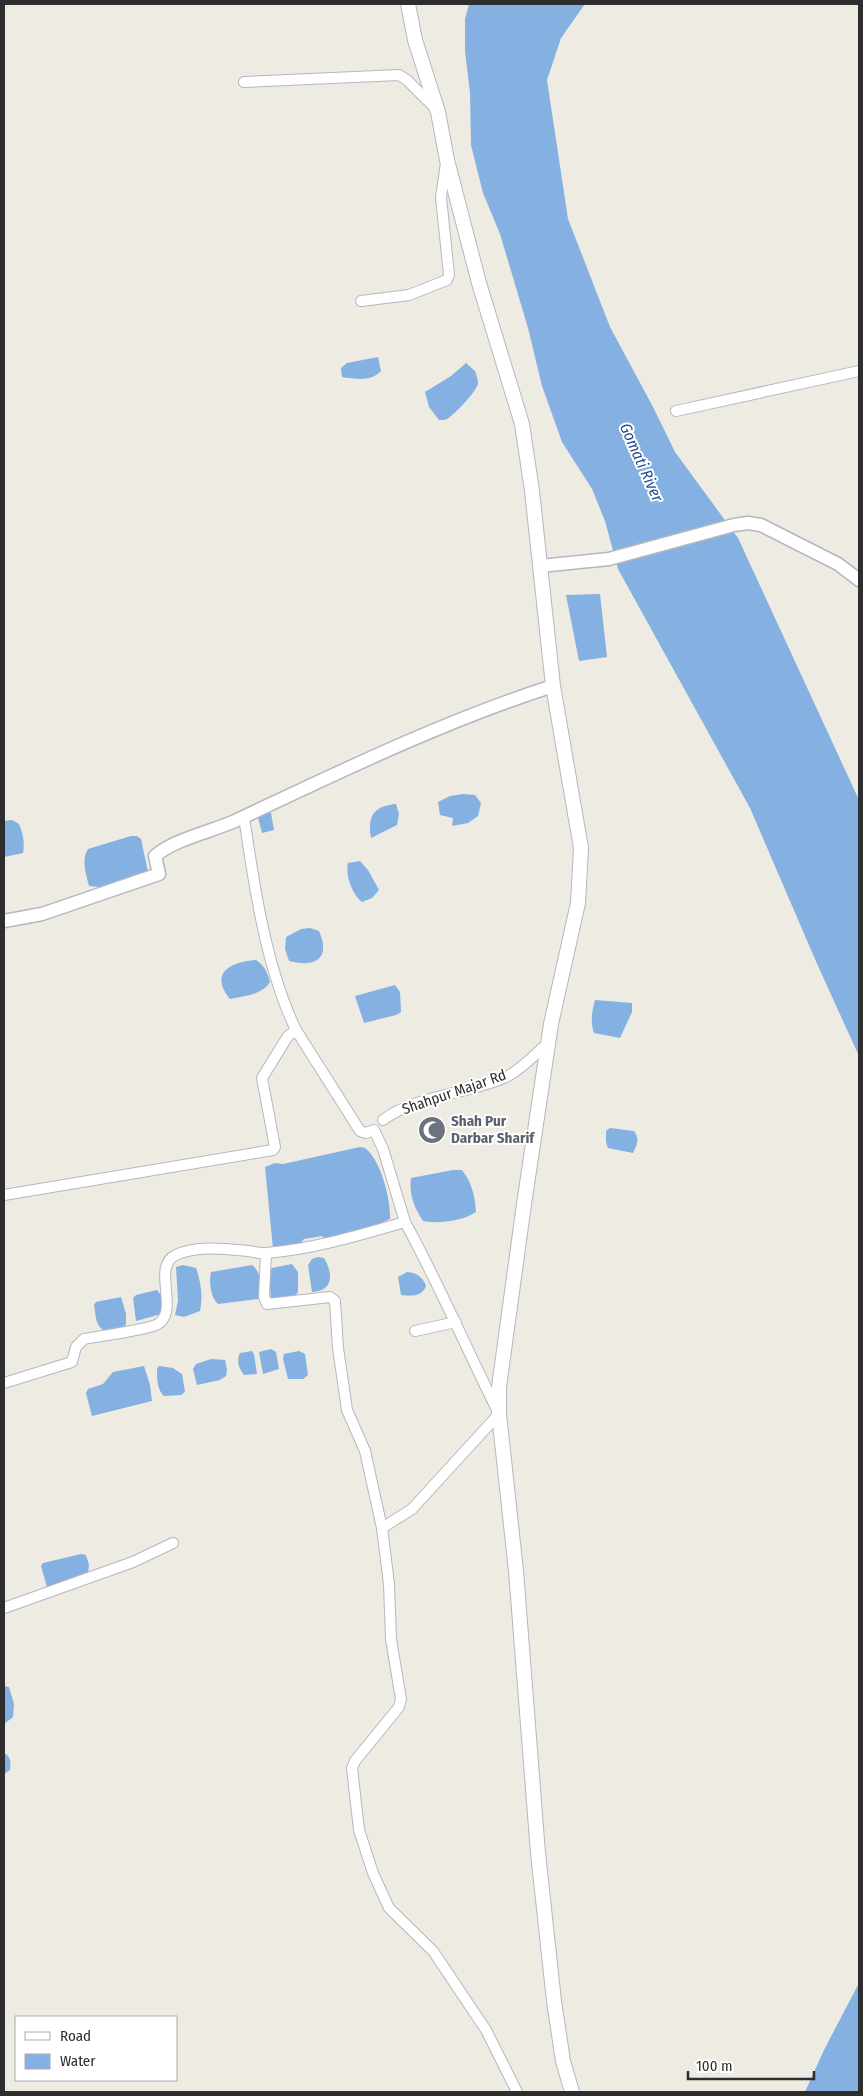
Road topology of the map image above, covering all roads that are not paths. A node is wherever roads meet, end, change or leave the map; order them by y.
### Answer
1 (408, 4) edge
2 (244, 82) dead end
3 (438, 112) junction
4 (447, 160) junction
5 (361, 301) dead end
6 (859, 372) edge
7 (676, 411) dead end
8 (540, 566) junction
9 (859, 580) edge
10 (553, 686) junction
11 (244, 817) junction
12 (4, 921) edge
13 (296, 1030) junction
14 (548, 1043) junction
15 (383, 1120) dead end
16 (4, 1195) edge
17 (405, 1222) junction
18 (266, 1253) junction
19 (456, 1322) junction
20 (415, 1331) dead end
21 (4, 1383) edge
22 (499, 1414) junction
23 (382, 1528) junction
24 (173, 1543) dead end
25 (4, 1608) edge
26 (517, 2092) edge
27 (572, 2092) edge

1 - 3 main road
2 - 3 street
3 - 4 main road
4 - 5 street
4 - 8 main road
6 - 7 street
8 - 9 street
8 - 10 main road
10 - 11 street
10 - 14 main road
11 - 12 street
11 - 13 street
13 - 16 street
13 - 17 street
14 - 15 street, Shahpur Majar Rd
14 - 22 main road
17 - 18 street
17 - 19 street
18 - 21 street
18 - 23 street
19 - 20 street
19 - 22 street
22 - 23 street
22 - 27 main road
23 - 26 street
24 - 25 street

